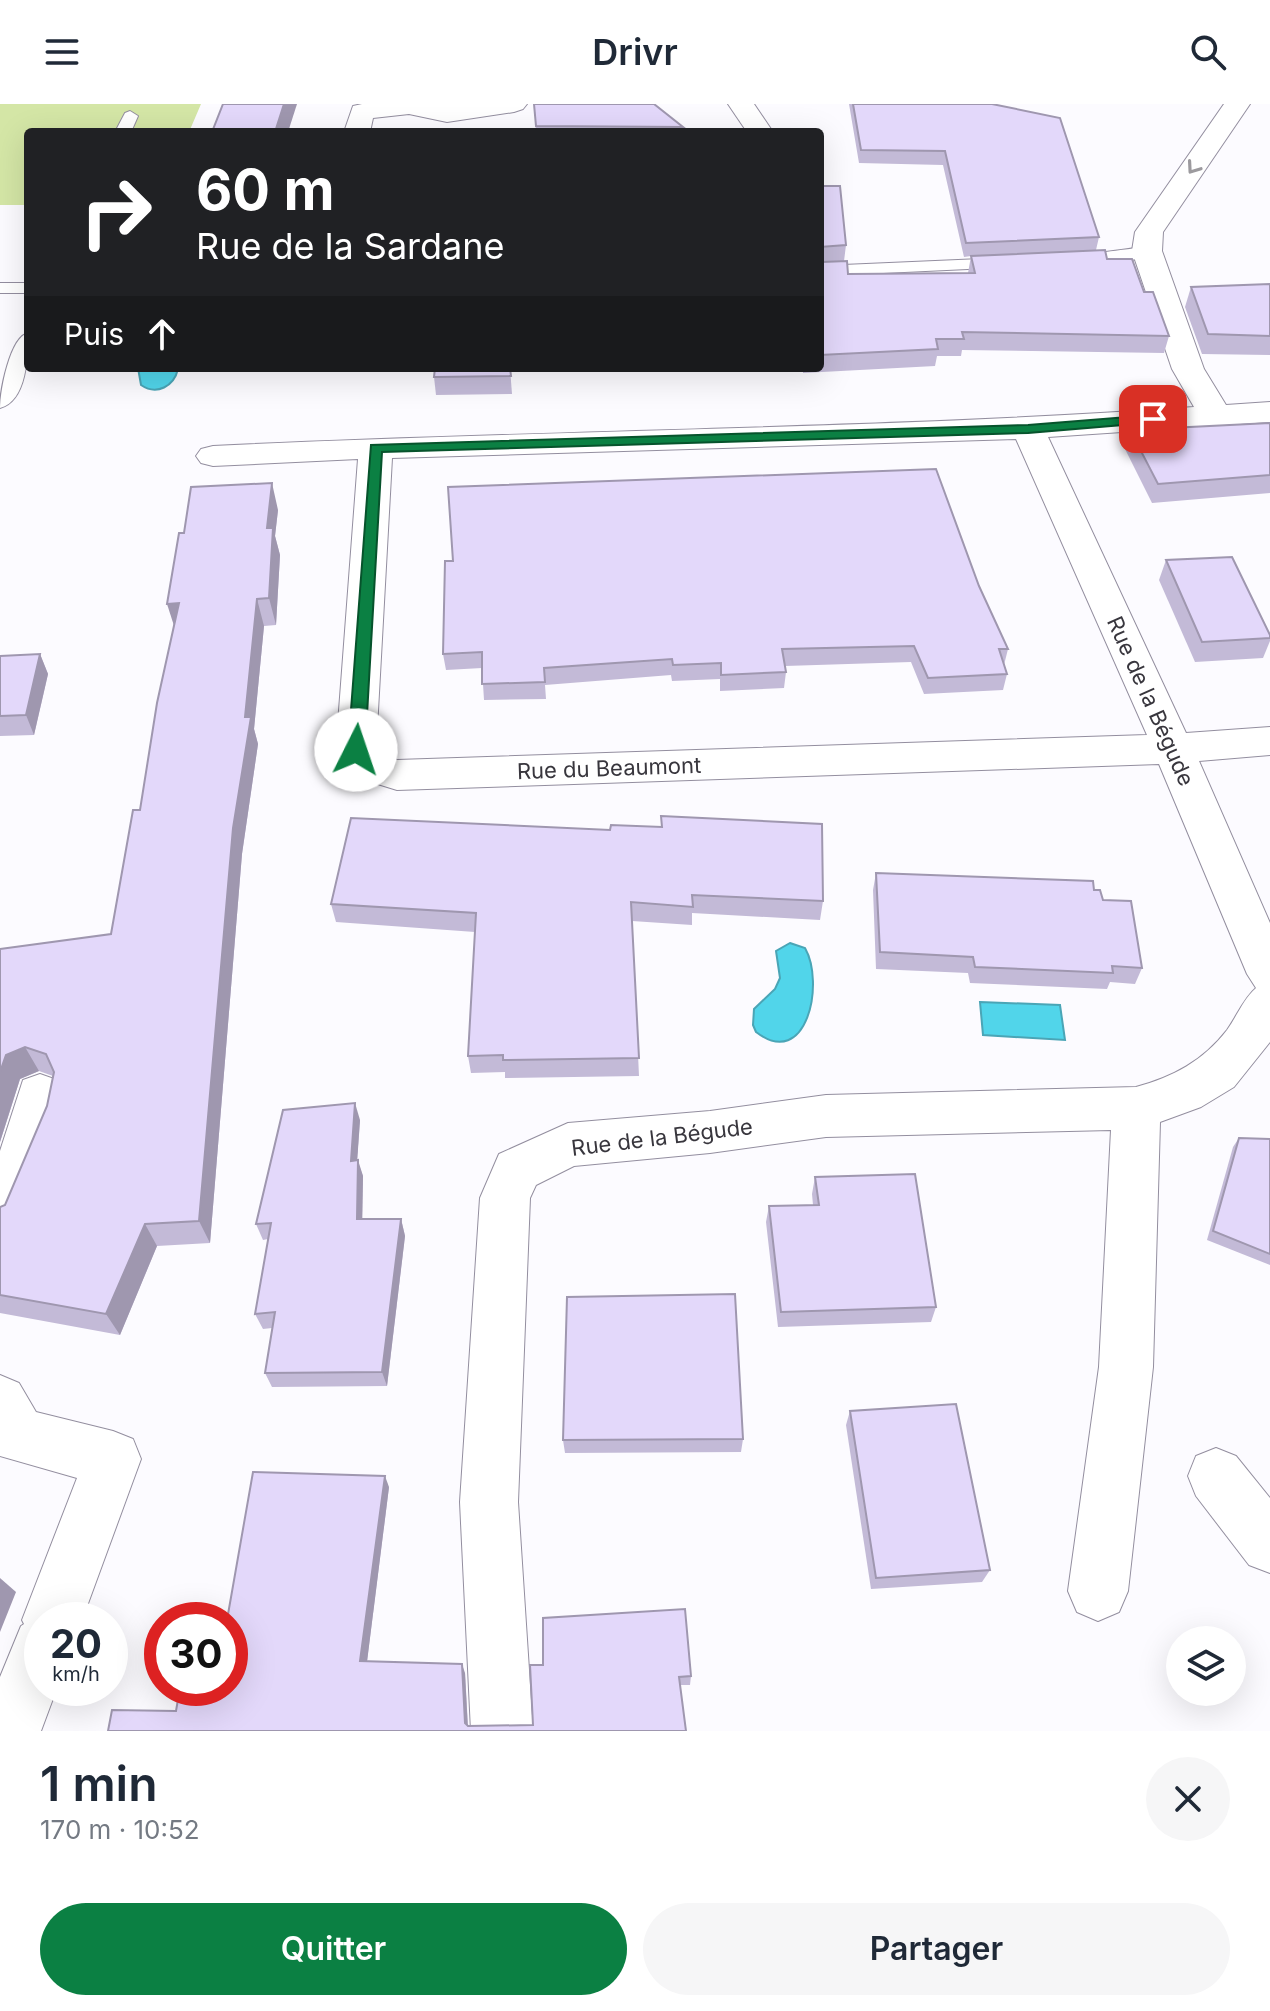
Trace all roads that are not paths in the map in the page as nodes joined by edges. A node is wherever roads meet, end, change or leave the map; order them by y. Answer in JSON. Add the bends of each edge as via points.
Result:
{"nodes":[{"id":1,"x":514,"y":104,"type":"edge"},
{"id":2,"x":741,"y":104,"type":"edge"},
{"id":3,"x":1237,"y":104,"type":"edge"},
{"id":4,"x":130,"y":116,"type":"dead end"},
{"id":5,"x":445,"y":123,"type":"edge"},
{"id":6,"x":125,"y":128,"type":"edge"},
{"id":7,"x":358,"y":128,"type":"edge"},
{"id":8,"x":757,"y":128,"type":"edge"},
{"id":9,"x":1147,"y":251,"type":"junction"},
{"id":10,"x":1055,"y":261,"type":"edge"},
{"id":11,"x":1024,"y":262,"type":"edge"},
{"id":12,"x":824,"y":271,"type":"edge"},
{"id":13,"x":0,"y":288,"type":"edge"},
{"id":14,"x":24,"y":288,"type":"edge"},
{"id":15,"x":24,"y":346,"type":"edge"},
{"id":16,"x":24,"y":349,"type":"edge"},
{"id":17,"x":0,"y":354,"type":"edge"},
{"id":18,"x":0,"y":402,"type":"edge"},
{"id":19,"x":1270,"y":412,"type":"edge"},
{"id":20,"x":1215,"y":415,"type":"junction"},
{"id":21,"x":1028,"y":429,"type":"junction"},
{"id":22,"x":376,"y":448,"type":"junction"},
{"id":23,"x":213,"y":456,"type":"dead end"},
{"id":24,"x":1270,"y":741,"type":"edge"},
{"id":25,"x":1173,"y":749,"type":"junction"},
{"id":26,"x":1270,"y":974,"type":"edge"},
{"id":27,"x":1270,"y":1002,"type":"edge"},
{"id":28,"x":40,"y":1095,"type":"edge"},
{"id":29,"x":1136,"y":1108,"type":"junction"},
{"id":30,"x":0,"y":1210,"type":"edge"},
{"id":31,"x":0,"y":1402,"type":"edge"},
{"id":32,"x":1216,"y":1476,"type":"dead end"},
{"id":33,"x":1270,"y":1544,"type":"edge"},
{"id":34,"x":1098,"y":1591,"type":"dead end"},
{"id":35,"x":59,"y":1602,"type":"edge"},
{"id":36,"x":24,"y":1694,"type":"edge"},
{"id":37,"x":10,"y":1731,"type":"edge"},
{"id":38,"x":502,"y":1731,"type":"edge"}],
"edges":[{"from":1,"to":5,"type":"street"},
{"from":2,"to":8,"type":"street"},
{"from":3,"to":9,"type":"street","one_way":true,"via":[[1149,232]]},
{"from":4,"to":6,"type":"lane"},
{"from":5,"to":7,"type":"street","via":[[409,106],[362,112]]},
{"from":9,"to":10,"type":"lane"},
{"from":9,"to":20,"type":"street","via":[[1188,369]]},
{"from":11,"to":12,"type":"lane"},
{"from":13,"to":14,"type":"lane"},
{"from":15,"to":17,"type":"lane"},
{"from":16,"to":18,"type":"lane"},
{"from":19,"to":20,"type":"street"},
{"from":20,"to":21,"type":"street"},
{"from":21,"to":22,"type":"street"},
{"from":21,"to":25,"type":"street","name":"Rue de la Bégude"},
{"from":22,"to":23,"type":"street"},
{"from":22,"to":25,"type":"street","name":"Rue du Beaumont","via":[[356,750],[369,767],[397,775]]},
{"from":24,"to":25,"type":"street","name":"Rue du Beaumont"},
{"from":25,"to":26,"type":"street","name":"Rue de la Bégude"},
{"from":27,"to":29,"type":"street","name":"Rue de la Bégude","via":[[1246,1043],[1216,1076],[1179,1097]]},
{"from":28,"to":30,"type":"street","via":[[34,1128]]},
{"from":29,"to":34,"type":"street","via":[[1126,1367]]},
{"from":29,"to":38,"type":"street","name":"Rue de la Bégude","via":[[826,1116],[568,1145],[517,1170],[505,1198],[490,1487]]},
{"from":31,"to":35,"type":"street","via":[[19,1436],[113,1459]]},
{"from":32,"to":33,"type":"street"},
{"from":36,"to":37,"type":"street"}]}
